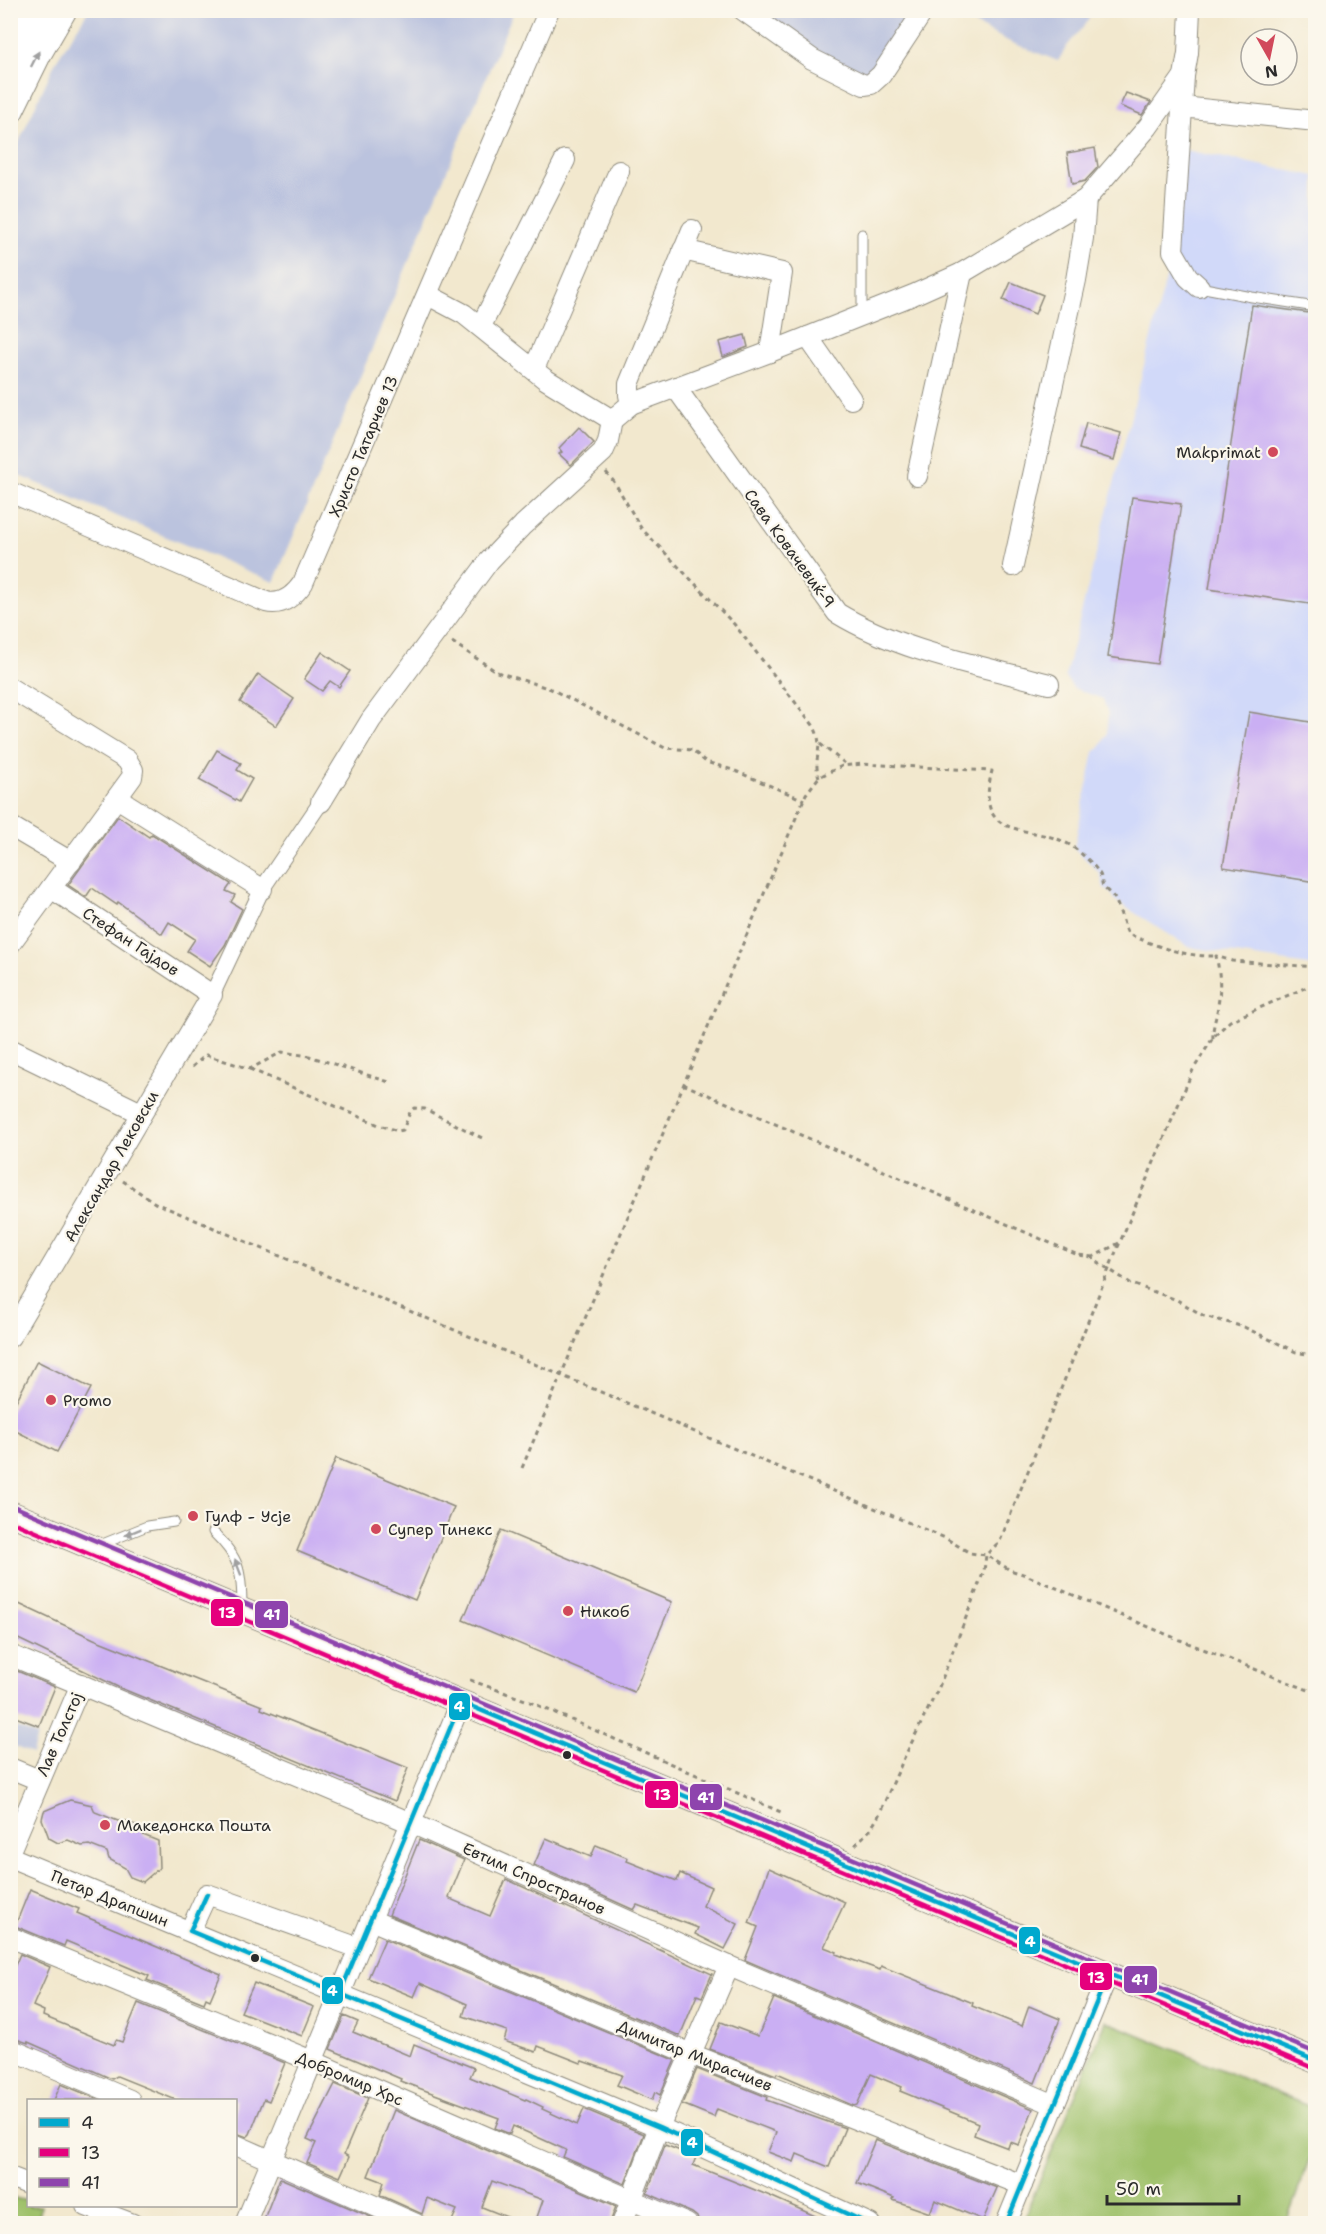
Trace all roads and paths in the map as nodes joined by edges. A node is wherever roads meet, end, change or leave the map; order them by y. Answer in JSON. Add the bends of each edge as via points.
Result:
{"nodes":[{"id":1,"x":35,"y":10,"type":"edge"},
{"id":2,"x":63,"y":10,"type":"edge"},
{"id":3,"x":549,"y":10,"type":"edge"},
{"id":4,"x":743,"y":10,"type":"edge"},
{"id":5,"x":924,"y":10,"type":"edge"},
{"id":6,"x":1190,"y":10,"type":"edge"},
{"id":7,"x":10,"y":56,"type":"edge"},
{"id":8,"x":1184,"y":76,"type":"junction"},
{"id":9,"x":1182,"y":107,"type":"junction"},
{"id":10,"x":10,"y":110,"type":"edge"},
{"id":11,"x":1316,"y":121,"type":"edge"},
{"id":12,"x":565,"y":160,"type":"dead end"},
{"id":13,"x":619,"y":171,"type":"dead end"},
{"id":14,"x":1086,"y":199,"type":"junction"},
{"id":15,"x":692,"y":230,"type":"dead end"},
{"id":16,"x":862,"y":234,"type":"dead end"},
{"id":17,"x":683,"y":250,"type":"junction"},
{"id":18,"x":962,"y":273,"type":"junction"},
{"id":19,"x":1199,"y":286,"type":"joint"},
{"id":20,"x":428,"y":295,"type":"junction"},
{"id":21,"x":1316,"y":307,"type":"edge"},
{"id":22,"x":862,"y":315,"type":"junction"},
{"id":23,"x":481,"y":326,"type":"junction"},
{"id":24,"x":808,"y":337,"type":"junction"},
{"id":25,"x":770,"y":352,"type":"junction"},
{"id":26,"x":534,"y":369,"type":"junction"},
{"id":27,"x":675,"y":388,"type":"junction"},
{"id":28,"x":851,"y":399,"type":"dead end"},
{"id":29,"x":631,"y":404,"type":"junction"},
{"id":30,"x":612,"y":420,"type":"junction"},
{"id":31,"x":596,"y":460,"type":"junction"},
{"id":32,"x":917,"y":476,"type":"dead end"},
{"id":33,"x":10,"y":492,"type":"edge"},
{"id":34,"x":1013,"y":566,"type":"dead end"},
{"id":35,"x":435,"y":632,"type":"junction"},
{"id":36,"x":1048,"y":684,"type":"dead end"},
{"id":37,"x":10,"y":688,"type":"edge"},
{"id":38,"x":820,"y":744,"type":"junction"},
{"id":39,"x":848,"y":766,"type":"junction"},
{"id":40,"x":819,"y":777,"type":"junction"},
{"id":41,"x":117,"y":798,"type":"junction"},
{"id":42,"x":804,"y":800,"type":"junction"},
{"id":43,"x":321,"y":802,"type":"joint"},
{"id":44,"x":10,"y":826,"type":"edge"},
{"id":45,"x":71,"y":862,"type":"junction"},
{"id":46,"x":51,"y":888,"type":"junction"},
{"id":47,"x":262,"y":889,"type":"junction"},
{"id":48,"x":10,"y":944,"type":"edge"},
{"id":49,"x":1216,"y":956,"type":"junction"},
{"id":50,"x":1316,"y":967,"type":"edge"},
{"id":51,"x":1316,"y":982,"type":"edge"},
{"id":52,"x":212,"y":995,"type":"junction"},
{"id":53,"x":1213,"y":1039,"type":"junction"},
{"id":54,"x":10,"y":1049,"type":"edge"},
{"id":55,"x":191,"y":1068,"type":"dead end"},
{"id":56,"x":250,"y":1070,"type":"junction"},
{"id":57,"x":392,"y":1083,"type":"dead end"},
{"id":58,"x":683,"y":1084,"type":"junction"},
{"id":59,"x":141,"y":1113,"type":"junction"},
{"id":60,"x":484,"y":1139,"type":"dead end"},
{"id":61,"x":110,"y":1167,"type":"junction"},
{"id":62,"x":1120,"y":1242,"type":"junction"},
{"id":63,"x":1093,"y":1257,"type":"junction"},
{"id":64,"x":1109,"y":1268,"type":"junction"},
{"id":65,"x":18,"y":1307,"type":"edge"},
{"id":66,"x":10,"y":1337,"type":"edge"},
{"id":67,"x":1316,"y":1356,"type":"edge"},
{"id":68,"x":561,"y":1375,"type":"junction"},
{"id":69,"x":522,"y":1468,"type":"dead end"},
{"id":70,"x":10,"y":1514,"type":"edge"},
{"id":71,"x":174,"y":1522,"type":"dead end"},
{"id":72,"x":213,"y":1532,"type":"dead end"},
{"id":73,"x":93,"y":1548,"type":"junction"},
{"id":74,"x":986,"y":1555,"type":"junction"},
{"id":75,"x":242,"y":1610,"type":"junction"},
{"id":76,"x":10,"y":1655,"type":"edge"},
{"id":77,"x":81,"y":1684,"type":"junction"},
{"id":78,"x":466,"y":1691,"type":"junction"},
{"id":79,"x":1316,"y":1693,"type":"edge"},
{"id":80,"x":10,"y":1767,"type":"edge"},
{"id":81,"x":39,"y":1780,"type":"junction"},
{"id":82,"x":789,"y":1815,"type":"dead end"},
{"id":83,"x":411,"y":1823,"type":"junction"},
{"id":84,"x":848,"y":1841,"type":"dead end"},
{"id":85,"x":10,"y":1851,"type":"edge"},
{"id":86,"x":10,"y":1857,"type":"edge"},
{"id":87,"x":371,"y":1920,"type":"junction"},
{"id":88,"x":190,"y":1931,"type":"junction"},
{"id":89,"x":10,"y":1937,"type":"edge"},
{"id":90,"x":359,"y":1948,"type":"junction"},
{"id":91,"x":729,"y":1966,"type":"junction"},
{"id":92,"x":1108,"y":1974,"type":"junction"},
{"id":93,"x":340,"y":1993,"type":"junction"},
{"id":94,"x":10,"y":2049,"type":"edge"},
{"id":95,"x":691,"y":2054,"type":"junction"},
{"id":96,"x":312,"y":2061,"type":"junction"},
{"id":97,"x":1316,"y":2061,"type":"edge"},
{"id":98,"x":128,"y":2099,"type":"edge"},
{"id":99,"x":1054,"y":2105,"type":"junction"},
{"id":100,"x":659,"y":2127,"type":"junction"},
{"id":101,"x":237,"y":2145,"type":"edge"},
{"id":102,"x":271,"y":2161,"type":"junction"},
{"id":103,"x":10,"y":2177,"type":"edge"},
{"id":104,"x":27,"y":2184,"type":"edge"},
{"id":105,"x":1022,"y":2185,"type":"junction"},
{"id":106,"x":631,"y":2199,"type":"junction"},
{"id":107,"x":91,"y":2207,"type":"edge"},
{"id":108,"x":133,"y":2223,"type":"edge"},
{"id":109,"x":245,"y":2223,"type":"edge"},
{"id":110,"x":416,"y":2223,"type":"edge"},
{"id":111,"x":622,"y":2223,"type":"edge"},
{"id":112,"x":687,"y":2223,"type":"edge"},
{"id":113,"x":870,"y":2223,"type":"edge"},
{"id":114,"x":1006,"y":2223,"type":"edge"}],
"edges":[{"from":1,"to":7,"type":"main road"},
{"from":10,"to":2,"type":"main road","one_way":true},
{"from":3,"to":20,"type":"street","name":"Христо Татарчев 13"},
{"from":4,"to":5,"type":"street","via":[[812,59],[866,85],[881,75]]},
{"from":6,"to":8,"type":"street"},
{"from":8,"to":9,"type":"street"},
{"from":8,"to":14,"type":"street","via":[[1148,127]]},
{"from":9,"to":11,"type":"street"},
{"from":9,"to":19,"type":"street","via":[[1173,251],[1188,277]]},
{"from":12,"to":23,"type":"street"},
{"from":13,"to":26,"type":"street"},
{"from":14,"to":18,"type":"street"},
{"from":14,"to":34,"type":"street","via":[[1076,280]]},
{"from":15,"to":17,"type":"street"},
{"from":16,"to":22,"type":"lane"},
{"from":17,"to":25,"type":"street","via":[[782,273]]},
{"from":17,"to":29,"type":"street","via":[[629,384]]},
{"from":18,"to":22,"type":"street"},
{"from":18,"to":32,"type":"street"},
{"from":19,"to":21,"type":"lane"},
{"from":20,"to":23,"type":"street"},
{"from":20,"to":33,"type":"street","name":"Христо Татарчев 13","via":[[303,584],[288,599],[266,602]]},
{"from":22,"to":24,"type":"street"},
{"from":23,"to":26,"type":"street"},
{"from":24,"to":25,"type":"street"},
{"from":24,"to":28,"type":"street"},
{"from":25,"to":27,"type":"street"},
{"from":26,"to":30,"type":"street","via":[[556,387]]},
{"from":27,"to":29,"type":"street"},
{"from":27,"to":36,"type":"street","name":"Сава Ковачевиќ-9","via":[[837,613],[898,643]]},
{"from":29,"to":30,"type":"street"},
{"from":30,"to":31,"type":"street","via":[[608,441]]},
{"from":31,"to":35,"type":"street","via":[[489,561]]},
{"from":31,"to":38,"type":"path","via":[[615,483],[641,528],[734,624],[813,726]]},
{"from":35,"to":42,"type":"path","via":[[497,672],[550,689],[665,748],[692,750],[706,762]]},
{"from":35,"to":43,"type":"street","via":[[371,720]]},
{"from":37,"to":41,"type":"street","via":[[127,760],[132,777]]},
{"from":38,"to":39,"type":"path"},
{"from":38,"to":40,"type":"path","via":[[816,771]]},
{"from":39,"to":40,"type":"path"},
{"from":39,"to":49,"type":"path","via":[[992,771],[988,785],[990,810],[1002,825],[1057,838],[1074,848],[1100,873],[1128,934],[1197,957]]},
{"from":40,"to":42,"type":"path"},
{"from":41,"to":45,"type":"street"},
{"from":41,"to":47,"type":"street"},
{"from":42,"to":58,"type":"path"},
{"from":43,"to":47,"type":"street"},
{"from":44,"to":45,"type":"street"},
{"from":45,"to":46,"type":"street"},
{"from":46,"to":48,"type":"street"},
{"from":46,"to":52,"type":"street","name":"Стефан Гајдов"},
{"from":47,"to":52,"type":"street"},
{"from":49,"to":50,"type":"path","via":[[1232,961]]},
{"from":49,"to":53,"type":"path","via":[[1220,970]]},
{"from":51,"to":53,"type":"path","via":[[1230,1021]]},
{"from":52,"to":59,"type":"street","name":"Александар Лековски"},
{"from":53,"to":62,"type":"path","via":[[1193,1070]]},
{"from":54,"to":59,"type":"street"},
{"from":55,"to":56,"type":"path","via":[[206,1055]]},
{"from":56,"to":57,"type":"path","via":[[282,1052],[309,1056]]},
{"from":56,"to":60,"type":"path","via":[[398,1131],[403,1130],[414,1108]]},
{"from":58,"to":63,"type":"path","via":[[1069,1251]]},
{"from":58,"to":68,"type":"path"},
{"from":59,"to":61,"type":"street","name":"Александар Лековски"},
{"from":61,"to":65,"type":"street","name":"Александар Лековски"},
{"from":61,"to":68,"type":"path","via":[[131,1188],[155,1203]]},
{"from":62,"to":63,"type":"path"},
{"from":62,"to":64,"type":"path"},
{"from":63,"to":64,"type":"path"},
{"from":64,"to":67,"type":"path","via":[[1132,1284],[1177,1300],[1204,1316],[1244,1327],[1296,1352]]},
{"from":64,"to":74,"type":"path","via":[[1000,1541]]},
{"from":65,"to":66,"type":"street","name":"Александар Лековски"},
{"from":68,"to":69,"type":"path"},
{"from":68,"to":74,"type":"path","via":[[945,1538],[970,1553]]},
{"from":70,"to":73,"type":"street"},
{"from":71,"to":73,"type":"lane","one_way":true,"via":[[147,1526]]},
{"from":75,"to":72,"type":"lane","one_way":true,"via":[[242,1577],[236,1559]]},
{"from":73,"to":75,"type":"street"},
{"from":74,"to":79,"type":"path","via":[[1011,1570]]},
{"from":74,"to":84,"type":"path","via":[[984,1571],[939,1687],[878,1817],[855,1845]]},
{"from":75,"to":78,"type":"street"},
{"from":76,"to":77,"type":"street","name":"Евтим Спространов"},
{"from":77,"to":81,"type":"street","name":"Лав Толстој"},
{"from":77,"to":83,"type":"street","name":"Евтим Спространов"},
{"from":78,"to":82,"type":"path","via":[[528,1701]]},
{"from":78,"to":83,"type":"street"},
{"from":78,"to":92,"type":"street"},
{"from":80,"to":81,"type":"street"},
{"from":81,"to":85,"type":"street","name":"Лав Толстој"},
{"from":83,"to":87,"type":"street"},
{"from":83,"to":91,"type":"street","name":"Евтим Спространов"},
{"from":86,"to":88,"type":"street","name":"Петар Драпшин"},
{"from":87,"to":90,"type":"street"},
{"from":87,"to":95,"type":"street","name":"Димитар Мирасчиев"},
{"from":88,"to":90,"type":"street","via":[[207,1894]]},
{"from":88,"to":93,"type":"street","name":"Петар Драпшин"},
{"from":89,"to":96,"type":"street","name":"Добромир Хрс"},
{"from":90,"to":93,"type":"street"},
{"from":91,"to":95,"type":"street"},
{"from":91,"to":99,"type":"street","name":"Евтим Спространов"},
{"from":92,"to":97,"type":"street"},
{"from":92,"to":99,"type":"street"},
{"from":93,"to":96,"type":"street"},
{"from":93,"to":100,"type":"street","name":"Петар Драпшин"},
{"from":94,"to":98,"type":"street"},
{"from":95,"to":100,"type":"street"},
{"from":95,"to":105,"type":"street","name":"Димитар Мирасчиев"},
{"from":96,"to":102,"type":"street"},
{"from":96,"to":106,"type":"street","name":"Добромир Хрс"},
{"from":99,"to":105,"type":"street"},
{"from":100,"to":106,"type":"street"},
{"from":100,"to":113,"type":"street","name":"Петар Драпшин"},
{"from":101,"to":102,"type":"street"},
{"from":102,"to":109,"type":"street"},
{"from":102,"to":110,"type":"street"},
{"from":103,"to":104,"type":"street"},
{"from":105,"to":114,"type":"street"},
{"from":106,"to":111,"type":"street"},
{"from":106,"to":112,"type":"street","name":"Добромир Хрс"},
{"from":107,"to":108,"type":"street"}]}
